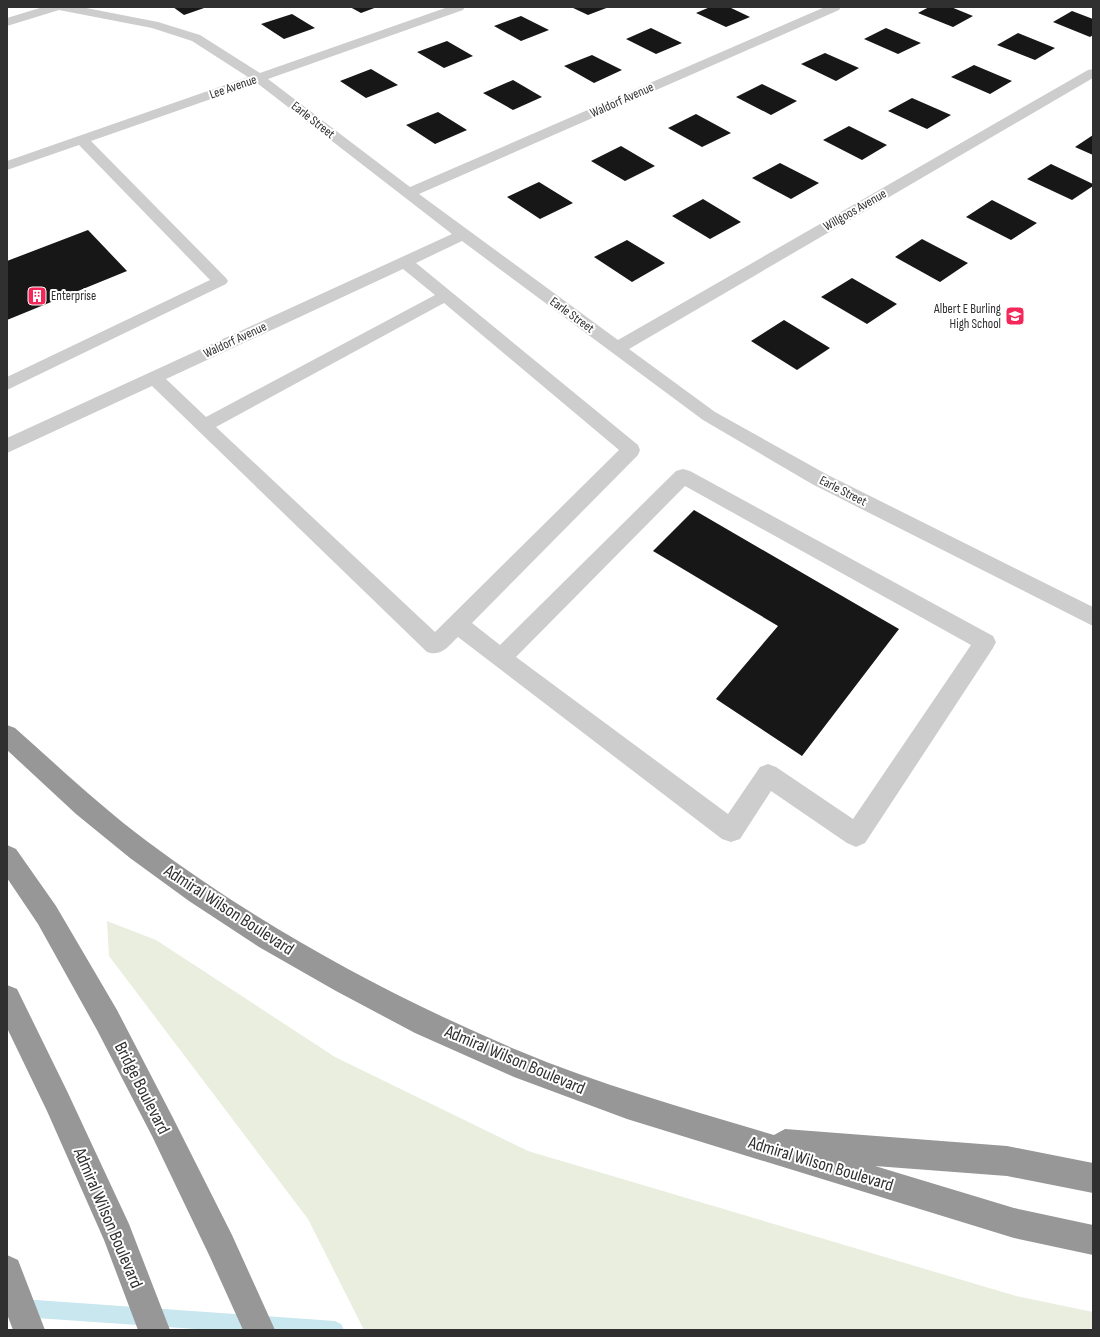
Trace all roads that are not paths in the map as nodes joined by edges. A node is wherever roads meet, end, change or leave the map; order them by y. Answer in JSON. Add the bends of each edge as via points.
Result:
{"nodes":[{"id":1,"x":55,"y":7,"type":"edge"},
{"id":2,"x":63,"y":7,"type":"edge"},
{"id":3,"x":459,"y":7,"type":"edge"},
{"id":4,"x":835,"y":7,"type":"edge"},
{"id":5,"x":7,"y":22,"type":"edge"},
{"id":6,"x":1093,"y":73,"type":"edge"},
{"id":7,"x":259,"y":78,"type":"junction"},
{"id":8,"x":82,"y":140,"type":"junction"},
{"id":9,"x":7,"y":166,"type":"edge"},
{"id":10,"x":409,"y":193,"type":"junction"},
{"id":11,"x":463,"y":235,"type":"junction"},
{"id":12,"x":405,"y":262,"type":"junction"},
{"id":13,"x":445,"y":296,"type":"junction"},
{"id":14,"x":617,"y":348,"type":"junction"},
{"id":15,"x":154,"y":378,"type":"junction"},
{"id":16,"x":7,"y":384,"type":"edge"},
{"id":17,"x":203,"y":426,"type":"junction"},
{"id":18,"x":7,"y":446,"type":"edge"},
{"id":19,"x":1093,"y":617,"type":"edge"},
{"id":20,"x":456,"y":624,"type":"junction"},
{"id":21,"x":501,"y":658,"type":"junction"},
{"id":22,"x":7,"y":735,"type":"edge"},
{"id":23,"x":7,"y":857,"type":"edge"},
{"id":24,"x":7,"y":999,"type":"edge"},
{"id":25,"x":745,"y":1141,"type":"junction"},
{"id":26,"x":1093,"y":1178,"type":"edge"},
{"id":27,"x":1093,"y":1240,"type":"edge"},
{"id":28,"x":7,"y":1271,"type":"edge"},
{"id":29,"x":28,"y":1330,"type":"edge"},
{"id":30,"x":154,"y":1330,"type":"edge"},
{"id":31,"x":259,"y":1330,"type":"edge"}],
"edges":[{"from":1,"to":5,"type":"street"},
{"from":2,"to":7,"type":"street","name":"Earle Street","via":[[154,26],[196,38]]},
{"from":3,"to":7,"type":"street","name":"Lee Avenue"},
{"from":4,"to":10,"type":"street","name":"Waldorf Avenue"},
{"from":6,"to":14,"type":"street","name":"Willgoos Avenue"},
{"from":7,"to":8,"type":"street","name":"Lee Avenue"},
{"from":7,"to":10,"type":"street","name":"Earle Street"},
{"from":8,"to":9,"type":"street","name":"Lee Avenue"},
{"from":8,"to":16,"type":"street","via":[[220,281]]},
{"from":10,"to":11,"type":"street","name":"Earle Street"},
{"from":11,"to":12,"type":"street","name":"Waldorf Avenue"},
{"from":11,"to":14,"type":"street","name":"Earle Street"},
{"from":12,"to":13,"type":"street"},
{"from":12,"to":15,"type":"street","name":"Waldorf Avenue"},
{"from":13,"to":17,"type":"street"},
{"from":13,"to":20,"type":"street","via":[[631,450]]},
{"from":14,"to":19,"type":"street","name":"Earle Street","via":[[709,416],[819,479]]},
{"from":15,"to":17,"type":"street"},
{"from":15,"to":18,"type":"street","name":"Waldorf Avenue"},
{"from":17,"to":20,"type":"street","via":[[435,646]]},
{"from":20,"to":21,"type":"street"},
{"from":21,"to":21,"type":"street","via":[[731,831],[768,775],[856,836],[985,642],[683,476]]},
{"from":22,"to":25,"type":"highway","name":"Admiral Wilson Boulevard","via":[[139,850],[268,938],[345,982],[514,1063],[627,1105]]},
{"from":23,"to":31,"type":"highway","name":"Bridge Boulevard","via":[[46,915],[107,1020],[221,1246]]},
{"from":24,"to":30,"type":"highway","name":"Admiral Wilson Boulevard","via":[[118,1235]]},
{"from":25,"to":26,"type":"highway","via":[[1007,1160]]},
{"from":25,"to":27,"type":"highway","name":"Admiral Wilson Boulevard","via":[[1014,1223]]},
{"from":28,"to":29,"type":"highway"}]}
